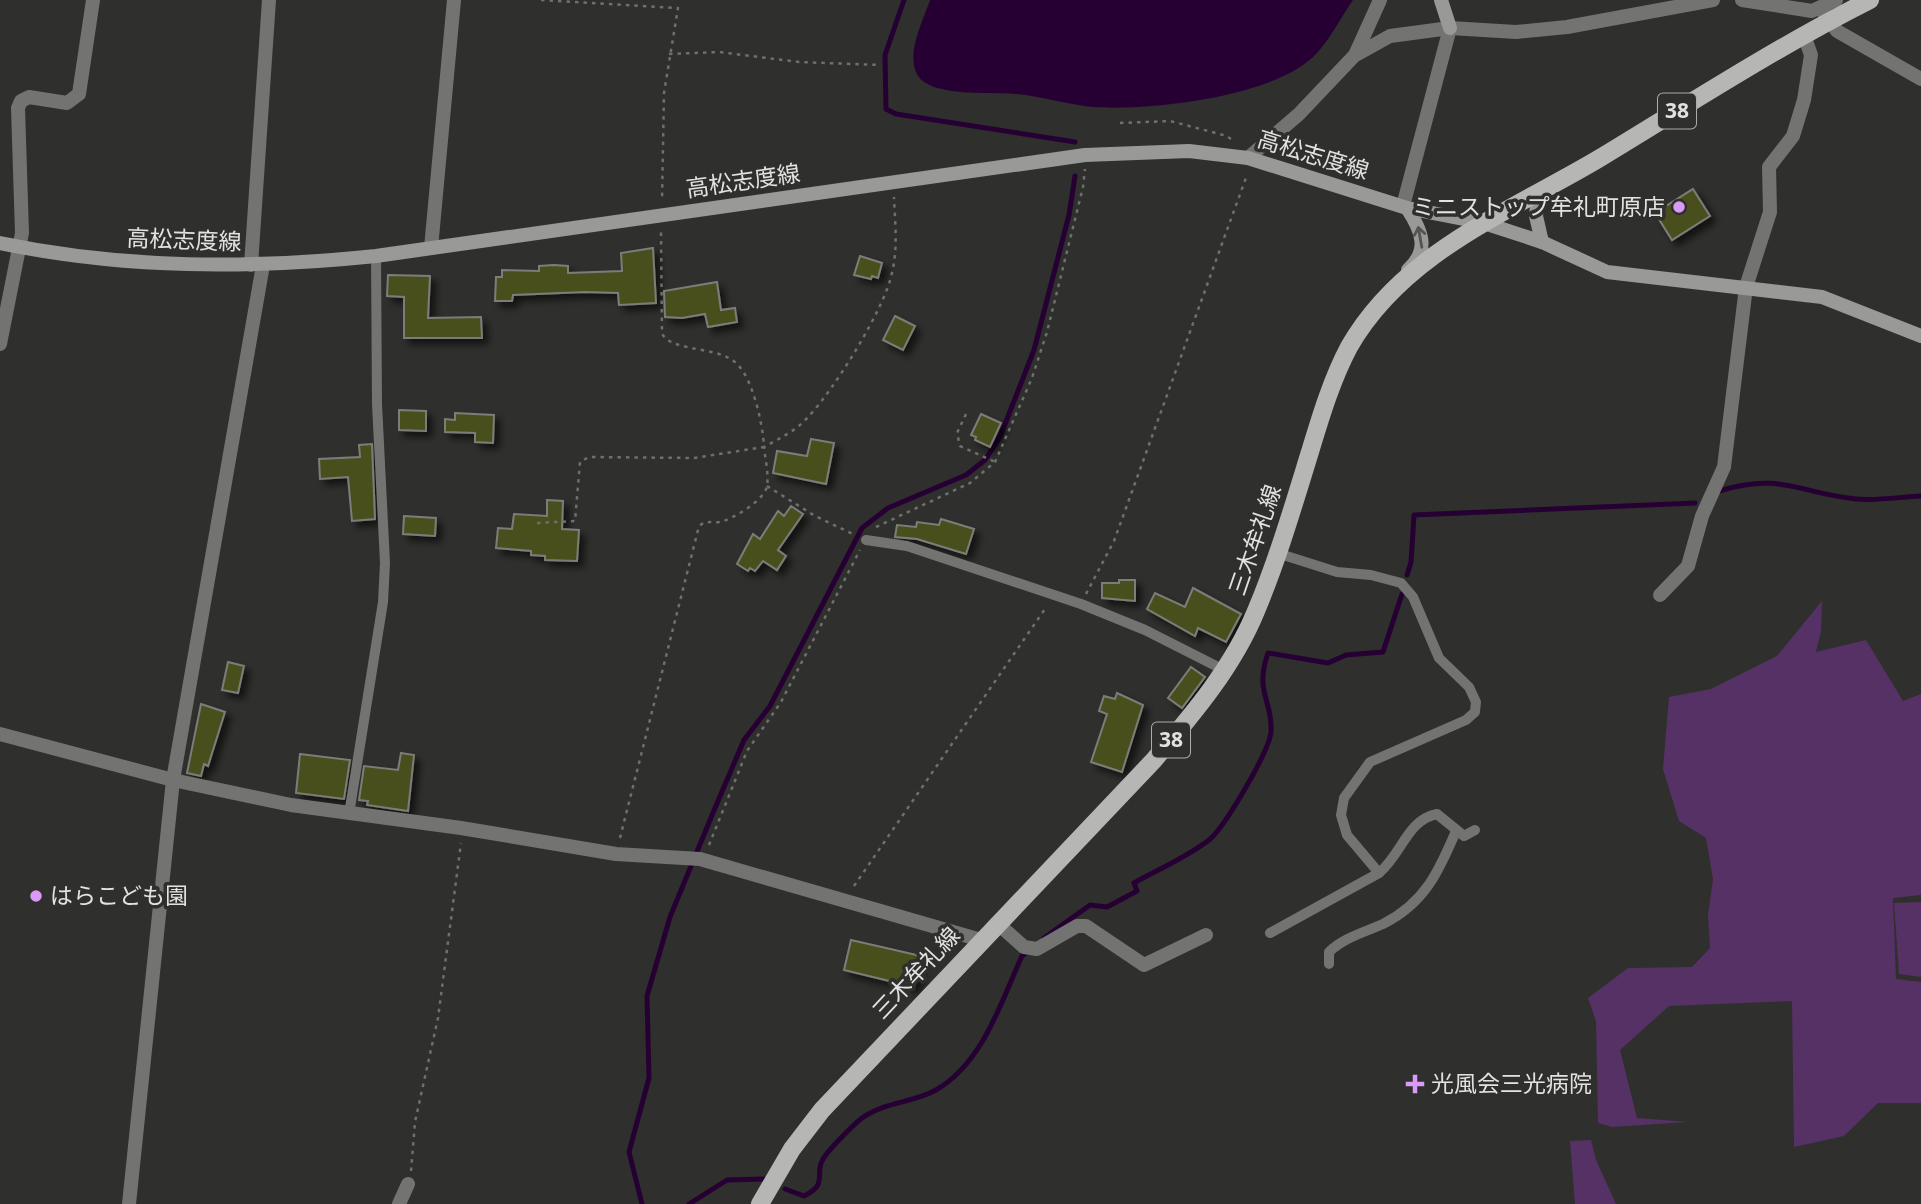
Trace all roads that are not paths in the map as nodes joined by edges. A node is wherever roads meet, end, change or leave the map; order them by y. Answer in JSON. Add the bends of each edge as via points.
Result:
{"nodes":[{"id":1,"x":93,"y":0,"type":"edge"},
{"id":2,"x":269,"y":0,"type":"edge"},
{"id":3,"x":454,"y":0,"type":"edge"},
{"id":4,"x":1380,"y":0,"type":"edge"},
{"id":5,"x":1441,"y":0,"type":"edge"},
{"id":6,"x":1713,"y":0,"type":"edge"},
{"id":7,"x":1742,"y":0,"type":"edge"},
{"id":8,"x":1836,"y":0,"type":"edge"},
{"id":9,"x":1870,"y":0,"type":"edge"},
{"id":10,"x":1824,"y":15,"type":"junction"},
{"id":11,"x":1450,"y":28,"type":"junction"},
{"id":12,"x":1804,"y":35,"type":"junction"},
{"id":13,"x":1354,"y":56,"type":"junction"},
{"id":14,"x":1921,"y":79,"type":"edge"},
{"id":15,"x":1248,"y":158,"type":"junction"},
{"id":16,"x":1538,"y":195,"type":"junction"},
{"id":17,"x":1405,"y":207,"type":"junction"},
{"id":18,"x":1484,"y":223,"type":"junction"},
{"id":19,"x":1542,"y":242,"type":"junction"},
{"id":20,"x":0,"y":243,"type":"edge"},
{"id":21,"x":21,"y":248,"type":"junction"},
{"id":22,"x":431,"y":248,"type":"junction"},
{"id":23,"x":376,"y":256,"type":"junction"},
{"id":24,"x":257,"y":265,"type":"junction"},
{"id":25,"x":1746,"y":287,"type":"junction"},
{"id":26,"x":1382,"y":303,"type":"junction"},
{"id":27,"x":1921,"y":336,"type":"edge"},
{"id":28,"x":0,"y":344,"type":"edge"},
{"id":29,"x":866,"y":540,"type":"road end"},
{"id":30,"x":1277,"y":553,"type":"junction"},
{"id":31,"x":1661,"y":595,"type":"dead end"},
{"id":32,"x":1224,"y":670,"type":"junction"},
{"id":33,"x":0,"y":734,"type":"edge"},
{"id":34,"x":173,"y":780,"type":"junction"},
{"id":35,"x":349,"y":814,"type":"junction"},
{"id":36,"x":1475,"y":830,"type":"dead end"},
{"id":37,"x":1456,"y":831,"type":"junction"},
{"id":38,"x":1379,"y":873,"type":"junction"},
{"id":39,"x":997,"y":923,"type":"junction"},
{"id":40,"x":1270,"y":933,"type":"dead end"},
{"id":41,"x":1206,"y":935,"type":"dead end"},
{"id":42,"x":981,"y":940,"type":"junction"},
{"id":43,"x":1329,"y":964,"type":"dead end"},
{"id":44,"x":408,"y":1184,"type":"road end"},
{"id":45,"x":129,"y":1204,"type":"edge"},
{"id":46,"x":399,"y":1204,"type":"edge"},
{"id":47,"x":760,"y":1204,"type":"edge"}],
"edges":[{"from":1,"to":21,"type":"street","via":[[79,94],[66,103],[29,97],[18,108]]},
{"from":2,"to":24,"type":"street"},
{"from":3,"to":22,"type":"street"},
{"from":4,"to":13,"type":"street"},
{"from":5,"to":11,"type":"main road"},
{"from":6,"to":11,"type":"street","via":[[1567,27],[1516,32]]},
{"from":7,"to":10,"type":"street"},
{"from":8,"to":10,"type":"street"},
{"from":9,"to":10,"type":"main road","name":"三木牟礼線","number":"38"},
{"from":10,"to":12,"type":"main road","name":"三木牟礼線","number":"38"},
{"from":10,"to":14,"type":"street","via":[[1837,31]]},
{"from":11,"to":13,"type":"street","via":[[1390,36]]},
{"from":11,"to":17,"type":"street"},
{"from":12,"to":16,"type":"main road","name":"三木牟礼線","number":"38"},
{"from":12,"to":25,"type":"street","via":[[1811,55],[1804,100],[1793,136],[1769,167],[1770,212]]},
{"from":13,"to":15,"type":"street","via":[[1299,114]]},
{"from":15,"to":17,"type":"main road","name":"高松志度線"},
{"from":15,"to":22,"type":"main road","name":"高松志度線","via":[[1189,151],[1085,155]]},
{"from":16,"to":18,"type":"main road","name":"三木牟礼線","number":"38"},
{"from":16,"to":19,"type":"main road","via":[[1536,216]]},
{"from":17,"to":18,"type":"main road","name":"高松志度線"},
{"from":26,"to":17,"type":"main road","one_way":true,"via":[[1390,286],[1418,261],[1423,247],[1418,224]]},
{"from":18,"to":19,"type":"main road","name":"高松志度線"},
{"from":18,"to":26,"type":"main road","name":"三木牟礼線","number":"38","via":[[1421,266]]},
{"from":19,"to":25,"type":"main road","name":"高松志度線","via":[[1608,272]]},
{"from":20,"to":21,"type":"main road","name":"高松志度線"},
{"from":21,"to":24,"type":"main road","name":"高松志度線","via":[[127,262]]},
{"from":21,"to":28,"type":"street"},
{"from":22,"to":23,"type":"main road","name":"高松志度線"},
{"from":23,"to":24,"type":"main road","name":"高松志度線"},
{"from":23,"to":35,"type":"lane","via":[[384,589]]},
{"from":24,"to":34,"type":"street"},
{"from":25,"to":27,"type":"main road","name":"高松志度線","via":[[1822,297]]},
{"from":25,"to":31,"type":"street","via":[[1724,467],[1702,516],[1688,566]]},
{"from":26,"to":30,"type":"main road","name":"三木牟礼線","number":"38","via":[[1349,347],[1337,373]]},
{"from":29,"to":32,"type":"lane","via":[[907,547],[1055,594],[1145,630]]},
{"from":30,"to":32,"type":"main road","name":"三木牟礼線","number":"38","via":[[1256,612]]},
{"from":30,"to":38,"type":"lane","via":[[1337,572],[1401,583],[1413,597],[1439,658],[1469,687],[1476,702],[1475,712],[1466,720],[1370,762],[1344,798],[1341,815],[1348,835]]},
{"from":32,"to":39,"type":"main road","name":"三木牟礼線","number":"38","via":[[1154,760]]},
{"from":33,"to":34,"type":"street"},
{"from":34,"to":35,"type":"street"},
{"from":34,"to":45,"type":"street"},
{"from":35,"to":42,"type":"street","via":[[616,854],[697,859]]},
{"from":36,"to":37,"type":"lane","via":[[1464,836]]},
{"from":37,"to":38,"type":"lane","via":[[1437,814],[1423,817]]},
{"from":37,"to":43,"type":"lane","via":[[1437,877],[1424,893],[1387,921],[1337,945],[1329,952]]},
{"from":38,"to":40,"type":"lane"},
{"from":39,"to":41,"type":"street","via":[[1024,947],[1037,949],[1077,926],[1086,926],[1144,965]]},
{"from":39,"to":42,"type":"main road","name":"三木牟礼線","number":"38"},
{"from":42,"to":47,"type":"main road","name":"三木牟礼線","number":"38","via":[[822,1110],[792,1149]]},
{"from":44,"to":46,"type":"street"}]}
